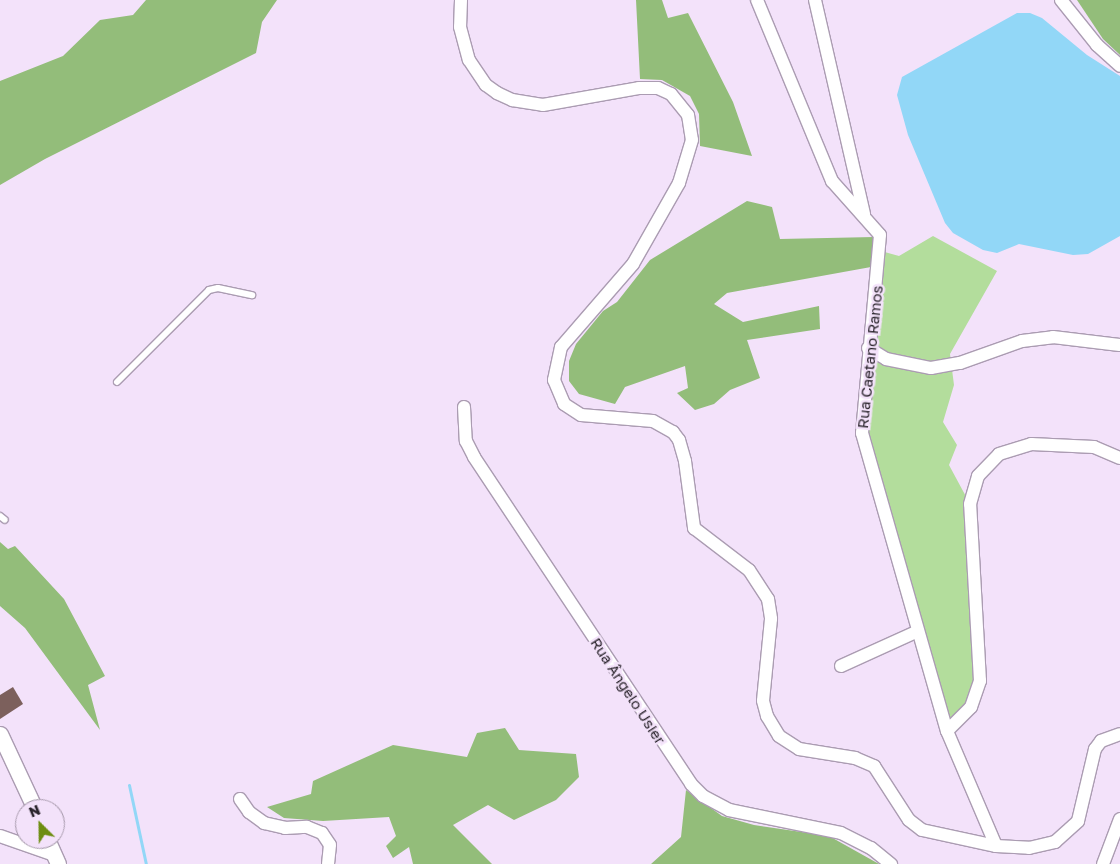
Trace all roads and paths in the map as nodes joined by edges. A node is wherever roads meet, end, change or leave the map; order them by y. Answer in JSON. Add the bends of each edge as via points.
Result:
{"nodes":[{"id":1,"x":461,"y":0,"type":"edge"},
{"id":2,"x":757,"y":0,"type":"edge"},
{"id":3,"x":815,"y":0,"type":"edge"},
{"id":4,"x":1061,"y":0,"type":"edge"},
{"id":5,"x":1120,"y":66,"type":"edge"},
{"id":6,"x":864,"y":214,"type":"junction"},
{"id":7,"x":252,"y":295,"type":"dead end"},
{"id":8,"x":1120,"y":345,"type":"edge"},
{"id":9,"x":868,"y":348,"type":"junction"},
{"id":10,"x":117,"y":382,"type":"dead end"},
{"id":11,"x":464,"y":407,"type":"dead end"},
{"id":12,"x":1120,"y":458,"type":"edge"},
{"id":13,"x":916,"y":632,"type":"junction"},
{"id":14,"x":841,"y":666,"type":"dead end"},
{"id":15,"x":946,"y":732,"type":"junction"},
{"id":16,"x":0,"y":734,"type":"edge"},
{"id":17,"x":1120,"y":734,"type":"edge"},
{"id":18,"x":30,"y":799,"type":"edge"},
{"id":19,"x":240,"y":799,"type":"dead end"},
{"id":20,"x":1120,"y":819,"type":"edge"},
{"id":21,"x":0,"y":836,"type":"edge"},
{"id":22,"x":996,"y":846,"type":"junction"},
{"id":23,"x":56,"y":859,"type":"edge"},
{"id":24,"x":328,"y":864,"type":"edge"},
{"id":25,"x":891,"y":864,"type":"edge"},
{"id":26,"x":1103,"y":864,"type":"edge"}],
"edges":[{"from":1,"to":22,"type":"street","via":[[460,27],[469,60],[486,85],[512,100],[543,105],[639,88],[658,88],[683,105],[692,128],[692,140],[679,183],[633,264],[561,347],[554,380],[558,393],[564,404],[581,415],[653,421],[668,428],[679,440],[686,461],[694,528],[749,570],[768,599],[771,619],[763,702],[779,736],[799,749],[855,758],[874,766],[914,826]]},
{"from":2,"to":6,"type":"street","name":"Rua Caetano Ramos","via":[[832,181]]},
{"from":3,"to":6,"type":"street"},
{"from":4,"to":5,"type":"street"},
{"from":6,"to":9,"type":"street","name":"Rua Caetano Ramos","via":[[876,227],[882,242]]},
{"from":7,"to":10,"type":"lane","via":[[218,288],[209,290]]},
{"from":8,"to":9,"type":"street","via":[[1053,337],[1022,341],[960,363],[931,368],[886,358]]},
{"from":9,"to":13,"type":"street","name":"Rua Caetano Ramos","via":[[862,433]]},
{"from":11,"to":25,"type":"street","name":"Rua Ângelo Usier","via":[[466,440],[474,456],[691,784],[703,796],[729,810],[841,833],[871,848]]},
{"from":12,"to":15,"type":"street","via":[[1094,447],[1031,444],[1000,454],[978,476],[970,504],[980,682],[971,707]]},
{"from":13,"to":14,"type":"street"},
{"from":13,"to":15,"type":"street","name":"Rua Caetano Ramos"},
{"from":15,"to":22,"type":"street","name":"Rua Caetano Ramos"},
{"from":16,"to":18,"type":"street"},
{"from":17,"to":22,"type":"street","via":[[1101,741],[1095,749],[1078,821],[1068,833],[1042,847]]},
{"from":19,"to":24,"type":"street","via":[[249,812],[264,823],[285,828],[307,827],[322,834],[330,845]]},
{"from":20,"to":26,"type":"street"},
{"from":21,"to":23,"type":"street"}]}
